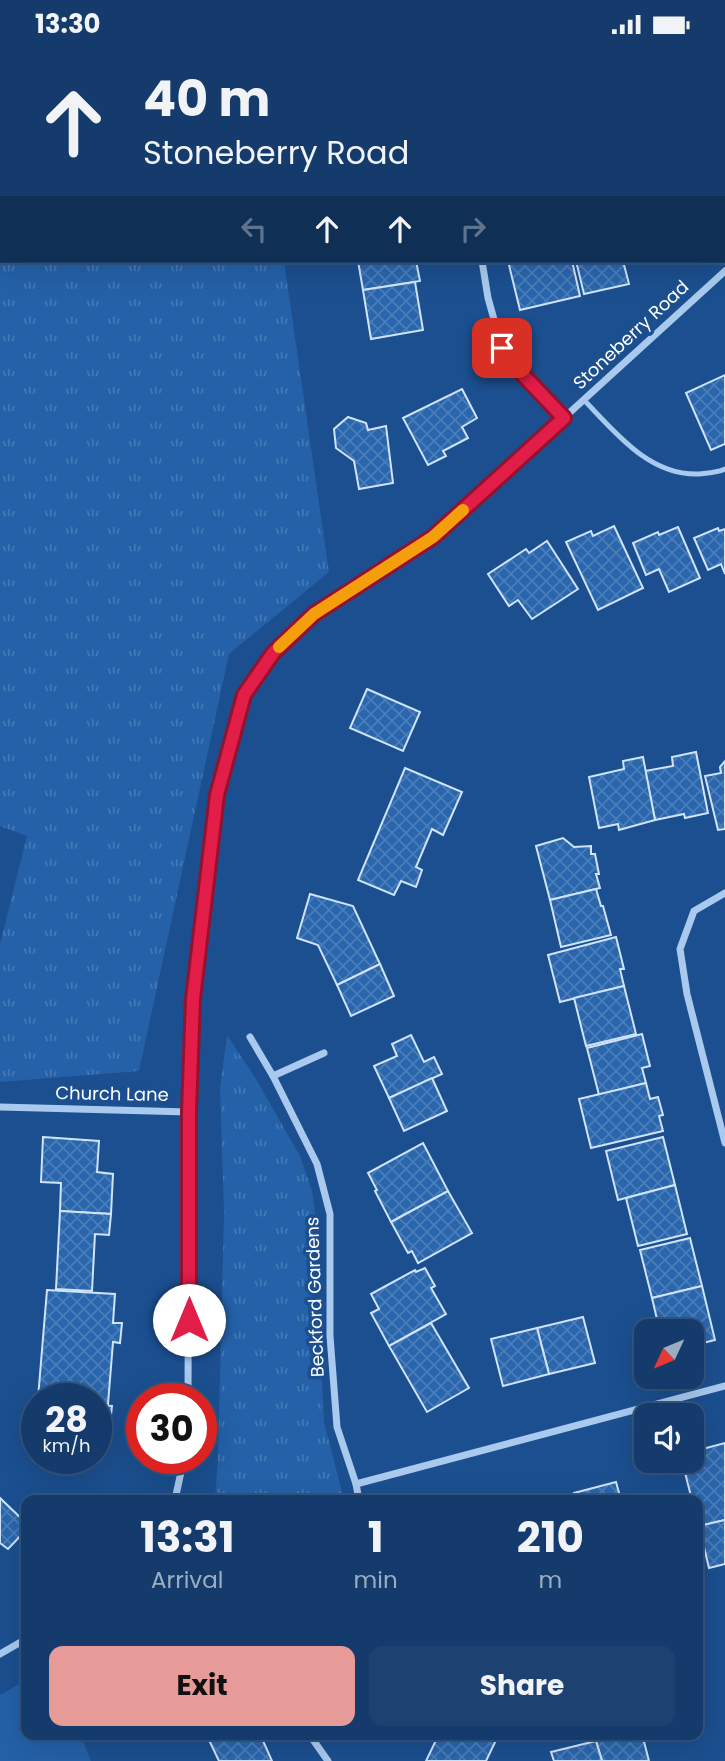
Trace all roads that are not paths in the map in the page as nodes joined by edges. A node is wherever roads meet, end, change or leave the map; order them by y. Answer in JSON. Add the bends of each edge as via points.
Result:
{"nodes":[{"id":1,"x":482,"y":263,"type":"edge"},
{"id":2,"x":725,"y":271,"type":"edge"},
{"id":3,"x":584,"y":400,"type":"junction"},
{"id":4,"x":564,"y":418,"type":"junction"},
{"id":5,"x":725,"y":469,"type":"edge"},
{"id":6,"x":725,"y":893,"type":"edge"},
{"id":7,"x":250,"y":1037,"type":"dead end"},
{"id":8,"x":324,"y":1053,"type":"dead end"},
{"id":9,"x":273,"y":1076,"type":"junction"},
{"id":10,"x":0,"y":1107,"type":"edge"},
{"id":11,"x":189,"y":1111,"type":"junction"},
{"id":12,"x":725,"y":1143,"type":"edge"},
{"id":13,"x":188,"y":1383,"type":"edge"},
{"id":14,"x":725,"y":1387,"type":"edge"},
{"id":15,"x":181,"y":1474,"type":"edge"},
{"id":16,"x":356,"y":1484,"type":"junction"},
{"id":17,"x":176,"y":1495,"type":"edge"},
{"id":18,"x":358,"y":1495,"type":"edge"},
{"id":19,"x":21,"y":1642,"type":"edge"},
{"id":20,"x":0,"y":1654,"type":"edge"},
{"id":21,"x":313,"y":1740,"type":"edge"},
{"id":22,"x":328,"y":1761,"type":"edge"}],
"edges":[{"from":1,"to":4,"type":"street","via":[[502,348]]},
{"from":2,"to":3,"type":"street","name":"Stoneberry Road"},
{"from":3,"to":4,"type":"street","name":"Stoneberry Road"},
{"from":3,"to":5,"type":"lane","via":[[629,446],[659,467],[688,474]]},
{"from":4,"to":11,"type":"street","name":"Stoneberry Road","via":[[433,537],[314,614],[273,653],[244,695],[217,795],[193,999]]},
{"from":6,"to":12,"type":"street","via":[[694,911],[680,949]]},
{"from":7,"to":9,"type":"street","name":"Beckford Gardens"},
{"from":8,"to":9,"type":"street"},
{"from":9,"to":16,"type":"street","name":"Beckford Gardens","via":[[317,1164],[330,1214],[330,1336],[337,1427]]},
{"from":10,"to":11,"type":"street","name":"Church Lane"},
{"from":11,"to":13,"type":"street","name":"Church Lane"},
{"from":14,"to":16,"type":"street"},
{"from":15,"to":17,"type":"street"},
{"from":16,"to":18,"type":"street","name":"Beckford Gardens"},
{"from":19,"to":20,"type":"street"},
{"from":21,"to":22,"type":"street"}]}
